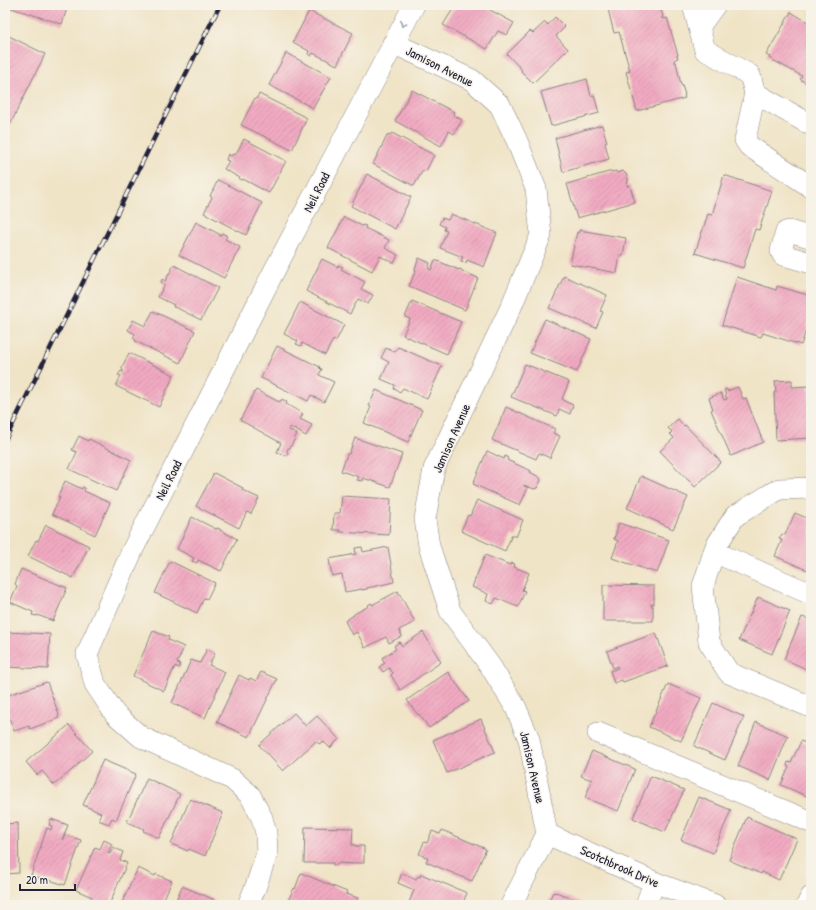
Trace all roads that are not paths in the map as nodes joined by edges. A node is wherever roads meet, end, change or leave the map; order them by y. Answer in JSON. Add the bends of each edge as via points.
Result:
{"nodes":[{"id":1,"x":414,"y":5,"type":"edge"},
{"id":2,"x":693,"y":5,"type":"edge"},
{"id":3,"x":715,"y":5,"type":"edge"},
{"id":4,"x":699,"y":27,"type":"junction"},
{"id":5,"x":393,"y":43,"type":"junction"},
{"id":6,"x":755,"y":93,"type":"junction"},
{"id":7,"x":811,"y":126,"type":"edge"},
{"id":8,"x":811,"y":187,"type":"edge"},
{"id":9,"x":810,"y":235,"type":"edge"},
{"id":10,"x":806,"y":261,"type":"edge"},
{"id":11,"x":811,"y":488,"type":"edge"},
{"id":12,"x":715,"y":550,"type":"junction"},
{"id":13,"x":811,"y":594,"type":"edge"},
{"id":14,"x":811,"y":707,"type":"edge"},
{"id":15,"x":598,"y":733,"type":"dead end"},
{"id":16,"x":811,"y":822,"type":"edge"},
{"id":17,"x":547,"y":834,"type":"junction"},
{"id":18,"x":654,"y":882,"type":"junction"},
{"id":19,"x":811,"y":897,"type":"edge"},
{"id":20,"x":248,"y":905,"type":"edge"},
{"id":21,"x":512,"y":905,"type":"edge"},
{"id":22,"x":646,"y":905,"type":"edge"},
{"id":23,"x":715,"y":905,"type":"edge"},
{"id":24,"x":807,"y":905,"type":"edge"}],
"edges":[{"from":1,"to":5,"type":"street","name":"Neil Road","one_way":true},
{"from":2,"to":4,"type":"street"},
{"from":3,"to":4,"type":"street"},
{"from":4,"to":6,"type":"street","via":[[705,50],[750,75]]},
{"from":5,"to":17,"type":"street","name":"Jamison Avenue","via":[[472,80],[500,106],[536,189],[541,235],[511,307],[434,470],[425,519],[429,546],[450,611],[516,708],[529,738]]},
{"from":5,"to":20,"type":"street","name":"Neil Road","via":[[133,549],[88,654],[95,684],[115,714],[141,737],[232,780],[250,795],[262,818],[267,853]]},
{"from":6,"to":7,"type":"street"},
{"from":6,"to":8,"type":"street","via":[[745,140],[749,146]]},
{"from":9,"to":10,"type":"street"},
{"from":11,"to":12,"type":"street","via":[[779,489],[735,516]]},
{"from":12,"to":13,"type":"street"},
{"from":12,"to":14,"type":"street","via":[[703,586],[709,642],[729,672]]},
{"from":15,"to":16,"type":"street"},
{"from":17,"to":18,"type":"street","name":"Scotchbrook Drive"},
{"from":17,"to":21,"type":"street"},
{"from":18,"to":22,"type":"street"},
{"from":18,"to":23,"type":"street","name":"Scotchbrook Drive"},
{"from":19,"to":24,"type":"street"}]}
